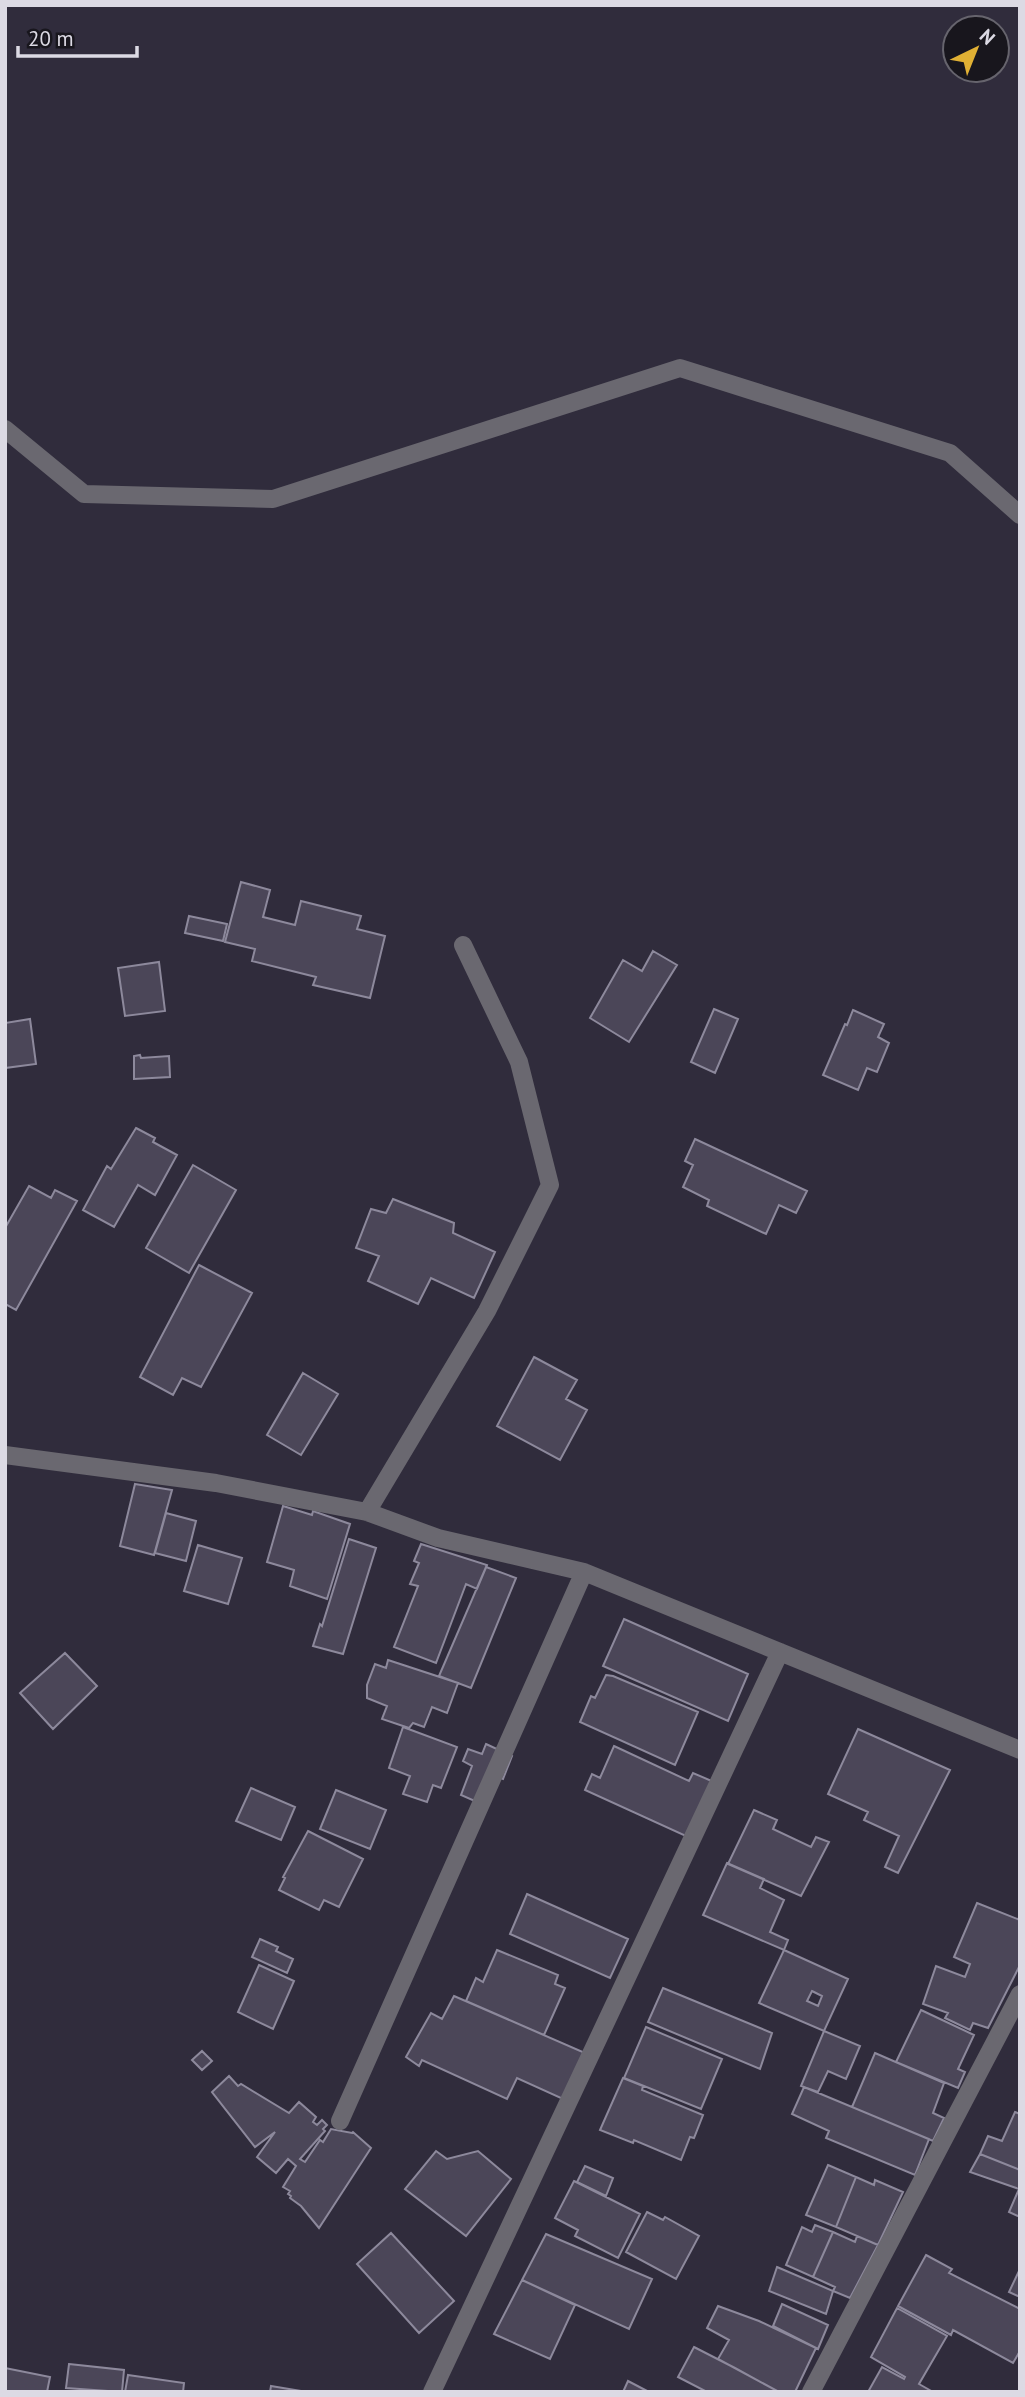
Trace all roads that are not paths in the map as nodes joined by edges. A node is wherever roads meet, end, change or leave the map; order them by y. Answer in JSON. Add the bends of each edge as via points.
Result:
{"nodes":[{"id":1,"x":5,"y":429,"type":"edge"},
{"id":2,"x":1020,"y":515,"type":"edge"},
{"id":3,"x":463,"y":945,"type":"dead end"},
{"id":4,"x":5,"y":1455,"type":"edge"},
{"id":5,"x":366,"y":1512,"type":"junction"},
{"id":6,"x":584,"y":1572,"type":"junction"},
{"id":7,"x":780,"y":1652,"type":"junction"},
{"id":8,"x":1020,"y":1750,"type":"edge"},
{"id":9,"x":1020,"y":1994,"type":"edge"},
{"id":10,"x":340,"y":2121,"type":"dead end"},
{"id":11,"x":432,"y":2392,"type":"edge"},
{"id":12,"x":811,"y":2392,"type":"edge"}],
"edges":[{"from":1,"to":2,"type":"street","via":[[84,494],[273,499],[680,368],[950,453]]},
{"from":3,"to":5,"type":"street","via":[[519,1062],[550,1185],[486,1311]]},
{"from":4,"to":5,"type":"street","via":[[216,1483]]},
{"from":5,"to":6,"type":"street","via":[[438,1538]]},
{"from":6,"to":7,"type":"street"},
{"from":6,"to":10,"type":"street"},
{"from":7,"to":8,"type":"street"},
{"from":7,"to":11,"type":"street"},
{"from":9,"to":12,"type":"street"}]}
